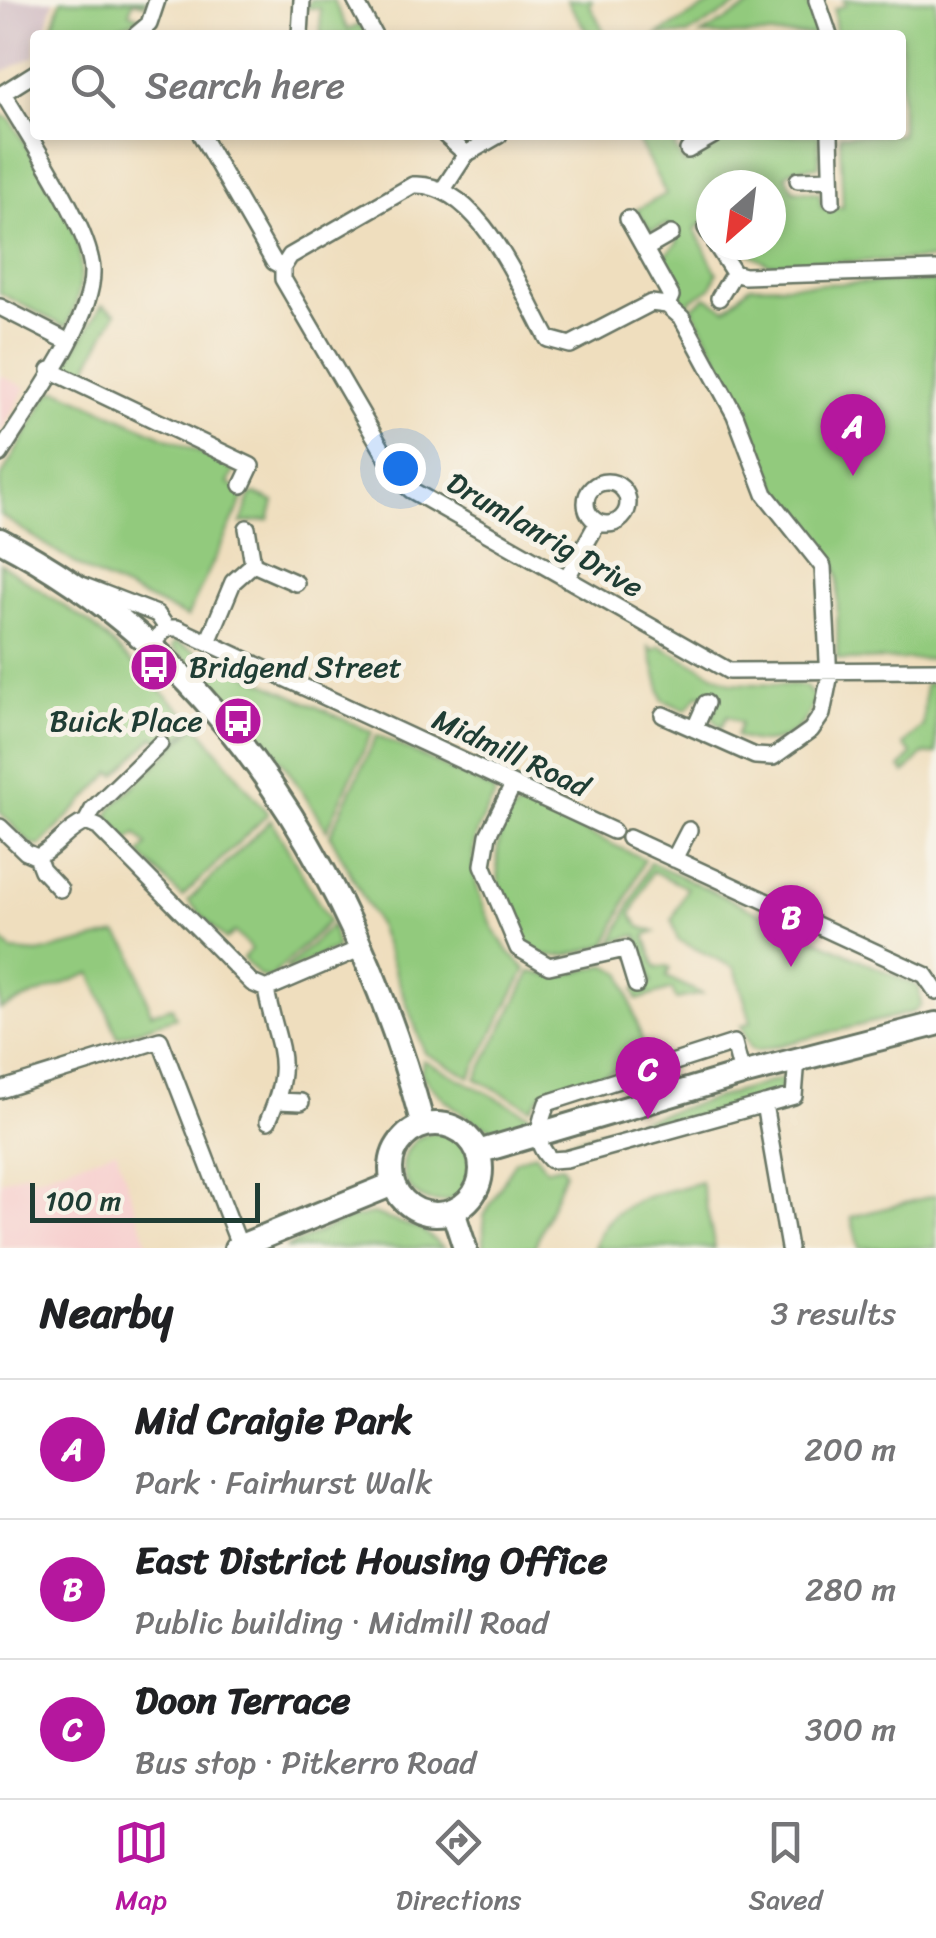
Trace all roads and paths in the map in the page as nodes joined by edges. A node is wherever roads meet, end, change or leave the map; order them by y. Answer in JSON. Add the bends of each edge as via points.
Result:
{"nodes":[{"id":1,"x":157,"y":0,"type":"edge"},
{"id":2,"x":302,"y":0,"type":"edge"},
{"id":3,"x":354,"y":0,"type":"edge"},
{"id":4,"x":817,"y":0,"type":"edge"},
{"id":5,"x":142,"y":30,"type":"edge"},
{"id":6,"x":300,"y":30,"type":"edge"},
{"id":7,"x":371,"y":30,"type":"edge"},
{"id":8,"x":826,"y":30,"type":"edge"},
{"id":9,"x":30,"y":76,"type":"edge"},
{"id":10,"x":1,"y":94,"type":"edge"},
{"id":11,"x":205,"y":140,"type":"edge"},
{"id":12,"x":451,"y":140,"type":"edge"},
{"id":13,"x":490,"y":140,"type":"edge"},
{"id":14,"x":705,"y":140,"type":"edge"},
{"id":15,"x":830,"y":140,"type":"edge"},
{"id":16,"x":688,"y":150,"type":"dead end"},
{"id":17,"x":466,"y":154,"type":"junction"},
{"id":18,"x":832,"y":179,"type":"junction"},
{"id":19,"x":798,"y":180,"type":"dead end"},
{"id":20,"x":444,"y":188,"type":"junction"},
{"id":21,"x":832,"y":201,"type":"dead end"},
{"id":22,"x":628,"y":219,"type":"dead end"},
{"id":23,"x":671,"y":234,"type":"dead end"},
{"id":24,"x":645,"y":249,"type":"junction"},
{"id":25,"x":726,"y":260,"type":"edge"},
{"id":26,"x":284,"y":266,"type":"junction"},
{"id":27,"x":936,"y":270,"type":"edge"},
{"id":28,"x":734,"y":273,"type":"junction"},
{"id":29,"x":719,"y":298,"type":"dead end"},
{"id":30,"x":667,"y":304,"type":"junction"},
{"id":31,"x":0,"y":307,"type":"edge"},
{"id":32,"x":66,"y":341,"type":"junction"},
{"id":33,"x":50,"y":370,"type":"junction"},
{"id":34,"x":0,"y":454,"type":"edge"},
{"id":35,"x":242,"y":485,"type":"dead end"},
{"id":36,"x":598,"y":522,"type":"dead end"},
{"id":37,"x":248,"y":528,"type":"dead end"},
{"id":38,"x":0,"y":540,"type":"edge"},
{"id":39,"x":252,"y":564,"type":"junction"},
{"id":40,"x":566,"y":579,"type":"junction"},
{"id":41,"x":65,"y":580,"type":"junction"},
{"id":42,"x":296,"y":583,"type":"dead end"},
{"id":43,"x":166,"y":628,"type":"junction"},
{"id":44,"x":208,"y":642,"type":"junction"},
{"id":45,"x":148,"y":646,"type":"junction"},
{"id":46,"x":936,"y":670,"type":"edge"},
{"id":47,"x":828,"y":672,"type":"junction"},
{"id":48,"x":706,"y":703,"type":"dead end"},
{"id":49,"x":663,"y":715,"type":"dead end"},
{"id":50,"x":695,"y":728,"type":"junction"},
{"id":51,"x":160,"y":744,"type":"dead end"},
{"id":52,"x":513,"y":784,"type":"junction"},
{"id":53,"x":86,"y":822,"type":"junction"},
{"id":54,"x":0,"y":826,"type":"edge"},
{"id":55,"x":689,"y":830,"type":"dead end"},
{"id":56,"x":613,"y":831,"type":"dead end"},
{"id":57,"x":629,"y":838,"type":"dead end"},
{"id":58,"x":38,"y":857,"type":"junction"},
{"id":59,"x":674,"y":859,"type":"junction"},
{"id":60,"x":60,"y":889,"type":"dead end"},
{"id":61,"x":364,"y":947,"type":"junction"},
{"id":62,"x":636,"y":985,"type":"dead end"},
{"id":63,"x":266,"y":988,"type":"junction"},
{"id":64,"x":936,"y":991,"type":"edge"},
{"id":65,"x":936,"y":1024,"type":"edge"},
{"id":66,"x":797,"y":1059,"type":"junction"},
{"id":67,"x":742,"y":1074,"type":"junction"},
{"id":68,"x":0,"y":1090,"type":"edge"},
{"id":69,"x":277,"y":1101,"type":"junction"},
{"id":70,"x":301,"y":1102,"type":"dead end"},
{"id":71,"x":764,"y":1104,"type":"junction"},
{"id":72,"x":268,"y":1121,"type":"dead end"},
{"id":73,"x":423,"y":1126,"type":"junction"},
{"id":74,"x":536,"y":1134,"type":"junction"},
{"id":75,"x":478,"y":1152,"type":"junction"},
{"id":76,"x":393,"y":1184,"type":"junction"},
{"id":77,"x":454,"y":1211,"type":"junction"},
{"id":78,"x":238,"y":1247,"type":"edge"},
{"id":79,"x":465,"y":1248,"type":"edge"},
{"id":80,"x":789,"y":1248,"type":"edge"}],
"edges":[{"from":1,"to":5,"type":"street"},
{"from":2,"to":6,"type":"street"},
{"from":3,"to":7,"type":"street"},
{"from":4,"to":8,"type":"street"},
{"from":9,"to":10,"type":"street"},
{"from":10,"to":32,"type":"street","via":[[73,216],[92,268],[85,307]]},
{"from":11,"to":26,"type":"street","name":"Drumlanrig Drive","via":[[274,262]]},
{"from":12,"to":17,"type":"street"},
{"from":13,"to":17,"type":"street"},
{"from":14,"to":16,"type":"street"},
{"from":15,"to":18,"type":"street"},
{"from":17,"to":20,"type":"street"},
{"from":18,"to":19,"type":"street"},
{"from":18,"to":21,"type":"street"},
{"from":20,"to":26,"type":"street","via":[[413,184],[290,256]]},
{"from":20,"to":30,"type":"street","via":[[479,218],[548,339],[558,345],[651,303]]},
{"from":22,"to":24,"type":"street"},
{"from":23,"to":24,"type":"street"},
{"from":24,"to":30,"type":"street","via":[[670,296]]},
{"from":25,"to":28,"type":"street"},
{"from":26,"to":40,"type":"street","name":"Drumlanrig Drive","via":[[283,278],[400,480]]},
{"from":27,"to":28,"type":"street"},
{"from":28,"to":29,"type":"street"},
{"from":30,"to":47,"type":"street","via":[[682,318],[735,416],[765,494],[823,567]]},
{"from":31,"to":32,"type":"street"},
{"from":32,"to":33,"type":"street"},
{"from":33,"to":34,"type":"street"},
{"from":33,"to":35,"type":"street","via":[[250,466]]},
{"from":36,"to":40,"type":"street"},
{"from":37,"to":39,"type":"street"},
{"from":38,"to":41,"type":"street"},
{"from":39,"to":42,"type":"street"},
{"from":39,"to":44,"type":"street","via":[[233,582]]},
{"from":40,"to":47,"type":"street","name":"Drumlanrig Drive","via":[[729,671]]},
{"from":41,"to":43,"type":"street","name":"Midmill Road","via":[[158,614]]},
{"from":41,"to":45,"type":"street"},
{"from":43,"to":44,"type":"street","name":"Midmill Road"},
{"from":43,"to":45,"type":"street"},
{"from":44,"to":52,"type":"street","name":"Midmill Road"},
{"from":45,"to":61,"type":"street","via":[[277,791]]},
{"from":46,"to":47,"type":"street","name":"Drumlanrig Drive"},
{"from":47,"to":50,"type":"street","via":[[822,714],[773,757],[755,756]]},
{"from":48,"to":50,"type":"street"},
{"from":49,"to":50,"type":"street"},
{"from":51,"to":53,"type":"street"},
{"from":52,"to":56,"type":"street","name":"Midmill Road"},
{"from":52,"to":62,"type":"street","via":[[483,866],[507,932],[518,948],[549,966],[625,949]]},
{"from":53,"to":58,"type":"street"},
{"from":53,"to":63,"type":"street","via":[[98,826],[252,983]]},
{"from":54,"to":58,"type":"street"},
{"from":55,"to":59,"type":"street"},
{"from":57,"to":59,"type":"street"},
{"from":58,"to":60,"type":"street"},
{"from":59,"to":64,"type":"street","via":[[925,975]]},
{"from":61,"to":63,"type":"street"},
{"from":61,"to":73,"type":"street"},
{"from":63,"to":69,"type":"street","via":[[284,1056]]},
{"from":65,"to":66,"type":"street"},
{"from":66,"to":67,"type":"street"},
{"from":66,"to":71,"type":"street","via":[[794,1096]]},
{"from":67,"to":74,"type":"street"},
{"from":67,"to":74,"type":"street","via":[[734,1043],[546,1104]]},
{"from":68,"to":78,"type":"street","via":[[160,1040]]},
{"from":69,"to":70,"type":"street"},
{"from":69,"to":72,"type":"street"},
{"from":71,"to":74,"type":"street","via":[[566,1160],[542,1152]]},
{"from":71,"to":80,"type":"street"},
{"from":73,"to":75,"type":"street","via":[[462,1131]]},
{"from":73,"to":76,"type":"street","via":[[396,1148]]},
{"from":74,"to":75,"type":"street"},
{"from":75,"to":77,"type":"street","via":[[480,1180]]},
{"from":76,"to":77,"type":"street","via":[[418,1210]]},
{"from":76,"to":78,"type":"street"},
{"from":77,"to":79,"type":"street"}]}
